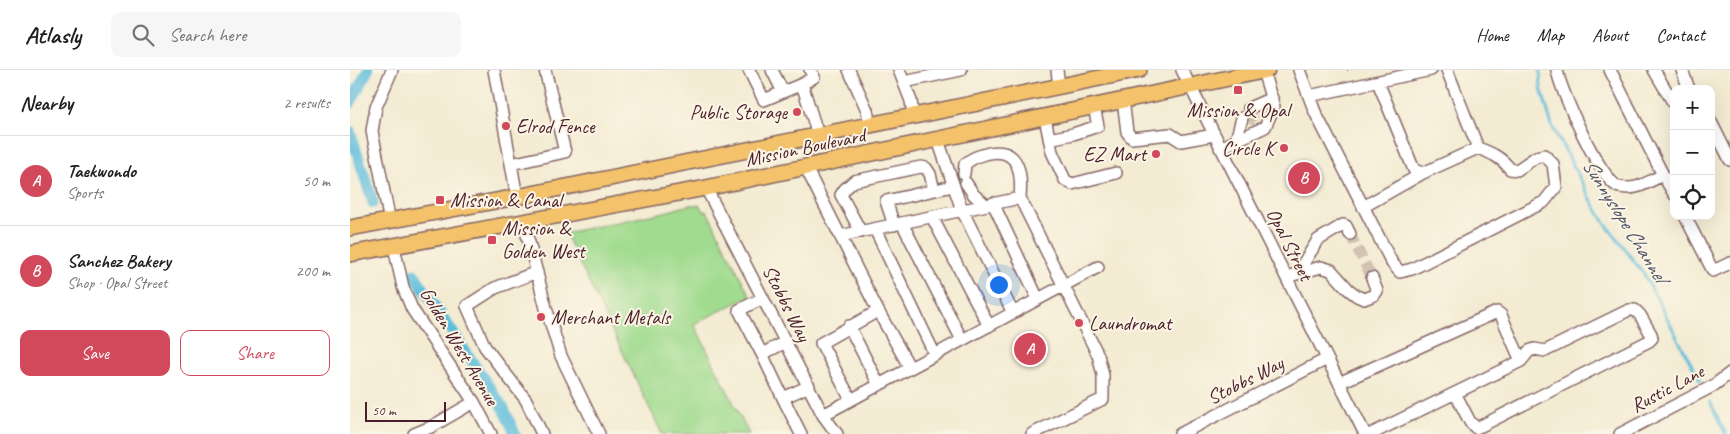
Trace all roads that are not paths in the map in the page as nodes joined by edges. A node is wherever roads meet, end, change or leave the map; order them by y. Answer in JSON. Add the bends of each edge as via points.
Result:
{"nodes":[{"id":1,"x":392,"y":70,"type":"edge"},
{"id":2,"x":494,"y":70,"type":"edge"},
{"id":3,"x":545,"y":70,"type":"edge"},
{"id":4,"x":749,"y":70,"type":"edge"},
{"id":5,"x":772,"y":70,"type":"edge"},
{"id":6,"x":810,"y":70,"type":"edge"},
{"id":7,"x":849,"y":70,"type":"edge"},
{"id":8,"x":899,"y":70,"type":"edge"},
{"id":9,"x":961,"y":70,"type":"edge"},
{"id":10,"x":1057,"y":70,"type":"edge"},
{"id":11,"x":1139,"y":70,"type":"edge"},
{"id":12,"x":1182,"y":70,"type":"edge"},
{"id":13,"x":1265,"y":70,"type":"edge"},
{"id":14,"x":1299,"y":70,"type":"edge"},
{"id":15,"x":1431,"y":70,"type":"edge"},
{"id":16,"x":1447,"y":70,"type":"edge"},
{"id":17,"x":1557,"y":70,"type":"edge"},
{"id":18,"x":1610,"y":70,"type":"edge"},
{"id":19,"x":1654,"y":70,"type":"edge"},
{"id":20,"x":1682,"y":70,"type":"edge"},
{"id":21,"x":1415,"y":72,"type":"edge"},
{"id":22,"x":904,"y":82,"type":"junction"},
{"id":23,"x":1378,"y":82,"type":"junction"},
{"id":24,"x":802,"y":84,"type":"junction"},
{"id":25,"x":1688,"y":85,"type":"edge"},
{"id":26,"x":1059,"y":86,"type":"junction"},
{"id":27,"x":1190,"y":87,"type":"junction"},
{"id":28,"x":783,"y":92,"type":"junction"},
{"id":29,"x":1309,"y":96,"type":"junction"},
{"id":30,"x":1670,"y":97,"type":"edge"},
{"id":31,"x":1272,"y":98,"type":"junction"},
{"id":32,"x":1123,"y":100,"type":"junction"},
{"id":33,"x":1094,"y":107,"type":"junction"},
{"id":34,"x":1252,"y":110,"type":"tunnel mouth"},
{"id":35,"x":913,"y":116,"type":"junction"},
{"id":36,"x":1045,"y":118,"type":"junction"},
{"id":37,"x":1245,"y":120,"type":"tunnel mouth"},
{"id":38,"x":870,"y":125,"type":"junction"},
{"id":39,"x":1715,"y":130,"type":"edge"},
{"id":40,"x":818,"y":135,"type":"junction"},
{"id":41,"x":1214,"y":135,"type":"junction"},
{"id":42,"x":1049,"y":138,"type":"junction"},
{"id":43,"x":938,"y":140,"type":"junction"},
{"id":44,"x":1236,"y":140,"type":"junction"},
{"id":45,"x":1220,"y":148,"type":"junction"},
{"id":46,"x":1478,"y":148,"type":"junction"},
{"id":47,"x":1730,"y":160,"type":"edge"},
{"id":48,"x":511,"y":164,"type":"junction"},
{"id":49,"x":806,"y":168,"type":"junction"},
{"id":50,"x":1116,"y":173,"type":"dead end"},
{"id":51,"x":1423,"y":173,"type":"junction"},
{"id":52,"x":1662,"y":175,"type":"junction"},
{"id":53,"x":953,"y":186,"type":"junction"},
{"id":54,"x":706,"y":188,"type":"junction"},
{"id":55,"x":1670,"y":188,"type":"edge"},
{"id":56,"x":934,"y":190,"type":"junction"},
{"id":57,"x":517,"y":197,"type":"junction"},
{"id":58,"x":1020,"y":198,"type":"junction"},
{"id":59,"x":989,"y":204,"type":"junction"},
{"id":60,"x":1363,"y":207,"type":"junction"},
{"id":61,"x":962,"y":210,"type":"junction"},
{"id":62,"x":932,"y":217,"type":"junction"},
{"id":63,"x":1687,"y":220,"type":"edge"},
{"id":64,"x":390,"y":222,"type":"junction"},
{"id":65,"x":524,"y":223,"type":"junction"},
{"id":66,"x":898,"y":224,"type":"junction"},
{"id":67,"x":350,"y":228,"type":"edge"},
{"id":68,"x":875,"y":229,"type":"junction"},
{"id":69,"x":860,"y":232,"type":"junction"},
{"id":70,"x":1350,"y":234,"type":"dead end"},
{"id":71,"x":840,"y":236,"type":"junction"},
{"id":72,"x":394,"y":247,"type":"junction"},
{"id":73,"x":350,"y":254,"type":"edge"},
{"id":74,"x":1730,"y":263,"type":"edge"},
{"id":75,"x":1098,"y":267,"type":"dead end"},
{"id":76,"x":537,"y":272,"type":"junction"},
{"id":77,"x":1298,"y":272,"type":"junction"},
{"id":78,"x":1286,"y":277,"type":"junction"},
{"id":79,"x":1372,"y":278,"type":"tunnel mouth"},
{"id":80,"x":1063,"y":286,"type":"junction"},
{"id":81,"x":763,"y":298,"type":"junction"},
{"id":82,"x":1038,"y":299,"type":"junction"},
{"id":83,"x":878,"y":311,"type":"junction"},
{"id":84,"x":1013,"y":313,"type":"junction"},
{"id":85,"x":849,"y":326,"type":"junction"},
{"id":86,"x":989,"y":326,"type":"junction"},
{"id":87,"x":962,"y":340,"type":"junction"},
{"id":88,"x":786,"y":342,"type":"junction"},
{"id":89,"x":762,"y":354,"type":"junction"},
{"id":90,"x":935,"y":354,"type":"junction"},
{"id":91,"x":1327,"y":359,"type":"junction"},
{"id":92,"x":1521,"y":361,"type":"junction"},
{"id":93,"x":910,"y":368,"type":"junction"},
{"id":94,"x":1730,"y":373,"type":"edge"},
{"id":95,"x":1339,"y":383,"type":"junction"},
{"id":96,"x":879,"y":385,"type":"junction"},
{"id":97,"x":809,"y":386,"type":"junction"},
{"id":98,"x":1455,"y":393,"type":"junction"},
{"id":99,"x":783,"y":398,"type":"junction"},
{"id":100,"x":851,"y":400,"type":"junction"},
{"id":101,"x":474,"y":402,"type":"junction"},
{"id":102,"x":823,"y":415,"type":"junction"},
{"id":103,"x":832,"y":432,"type":"edge"},
{"id":104,"x":414,"y":434,"type":"edge"},
{"id":105,"x":491,"y":434,"type":"edge"},
{"id":106,"x":542,"y":434,"type":"edge"},
{"id":107,"x":599,"y":434,"type":"edge"},
{"id":108,"x":801,"y":434,"type":"edge"},
{"id":109,"x":1032,"y":434,"type":"edge"},
{"id":110,"x":1180,"y":434,"type":"edge"},
{"id":111,"x":1365,"y":434,"type":"edge"},
{"id":112,"x":1371,"y":434,"type":"edge"},
{"id":113,"x":1620,"y":434,"type":"edge"}],
"edges":[{"from":1,"to":64,"type":"street","via":[[376,107],[372,131]]},
{"from":2,"to":48,"type":"street"},
{"from":3,"to":48,"type":"street","via":[[565,152]]},
{"from":4,"to":28,"type":"street","via":[[764,100]]},
{"from":5,"to":28,"type":"street"},
{"from":6,"to":24,"type":"street","via":[[814,77]]},
{"from":7,"to":38,"type":"street","via":[[867,110]]},
{"from":8,"to":22,"type":"street"},
{"from":9,"to":22,"type":"street"},
{"from":10,"to":26,"type":"street"},
{"from":11,"to":26,"type":"main road","name":"Mission Boulevard"},
{"from":12,"to":27,"type":"street","name":"Opal Street"},
{"from":13,"to":27,"type":"main road","name":"Mission Boulevard"},
{"from":13,"to":31,"type":"street"},
{"from":14,"to":29,"type":"street"},
{"from":15,"to":21,"type":"street"},
{"from":16,"to":46,"type":"street"},
{"from":17,"to":52,"type":"street","via":[[1588,144],[1608,178],[1617,186],[1635,188]]},
{"from":18,"to":52,"type":"street"},
{"from":19,"to":30,"type":"street"},
{"from":20,"to":25,"type":"street"},
{"from":21,"to":23,"type":"street"},
{"from":22,"to":35,"type":"street"},
{"from":23,"to":29,"type":"street"},
{"from":23,"to":51,"type":"street","via":[[1414,170]]},
{"from":24,"to":28,"type":"street"},
{"from":24,"to":40,"type":"street"},
{"from":26,"to":35,"type":"main road","name":"Mission Boulevard"},
{"from":27,"to":32,"type":"main road","name":"Mission Boulevard"},
{"from":27,"to":41,"type":"street","name":"Opal Street"},
{"from":29,"to":60,"type":"street"},
{"from":31,"to":34,"type":"street"},
{"from":31,"to":44,"type":"street","via":[[1274,107],[1264,127]]},
{"from":32,"to":33,"type":"main road","name":"Mission Boulevard"},
{"from":32,"to":41,"type":"street","via":[[1127,132],[1132,138],[1170,134],[1181,141]]},
{"from":33,"to":36,"type":"main road","name":"Mission Boulevard"},
{"from":33,"to":42,"type":"street","via":[[1098,126]]},
{"from":35,"to":38,"type":"main road","name":"Mission Boulevard"},
{"from":36,"to":42,"type":"street"},
{"from":36,"to":43,"type":"main road","name":"Mission Boulevard"},
{"from":37,"to":44,"type":"street"},
{"from":38,"to":40,"type":"main road","name":"Mission Boulevard"},
{"from":39,"to":47,"type":"street"},
{"from":40,"to":57,"type":"main road","name":"Mission Boulevard"},
{"from":41,"to":45,"type":"street","name":"Opal Street"},
{"from":42,"to":50,"type":"street","via":[[1065,180],[1072,184]]},
{"from":43,"to":49,"type":"main road","name":"Mission Boulevard"},
{"from":43,"to":53,"type":"street"},
{"from":44,"to":45,"type":"street"},
{"from":45,"to":78,"type":"street","name":"Opal Street"},
{"from":46,"to":51,"type":"street"},
{"from":46,"to":60,"type":"street","via":[[1498,156],[1510,169],[1517,170],[1544,155],[1553,164],[1556,187],[1544,202],[1412,269],[1400,272],[1392,263]]},
{"from":48,"to":57,"type":"street"},
{"from":49,"to":54,"type":"main road","name":"Mission Boulevard"},
{"from":49,"to":71,"type":"street"},
{"from":51,"to":60,"type":"street"},
{"from":52,"to":55,"type":"street"},
{"from":53,"to":56,"type":"street"},
{"from":53,"to":61,"type":"street"},
{"from":54,"to":65,"type":"main road","name":"Mission Boulevard"},
{"from":54,"to":81,"type":"street","name":"Stobbs Way"},
{"from":56,"to":66,"type":"street","via":[[886,201]]},
{"from":56,"to":69,"type":"street","via":[[930,174],[921,167],[854,181],[841,195]]},
{"from":57,"to":64,"type":"main road","name":"Mission Boulevard"},
{"from":58,"to":59,"type":"street"},
{"from":58,"to":59,"type":"street","via":[[1021,180],[1015,160],[1008,153],[973,157],[965,164],[965,178],[974,195]]},
{"from":58,"to":80,"type":"street"},
{"from":59,"to":61,"type":"street"},
{"from":59,"to":82,"type":"street"},
{"from":61,"to":62,"type":"street"},
{"from":61,"to":84,"type":"street"},
{"from":62,"to":66,"type":"street"},
{"from":62,"to":86,"type":"street"},
{"from":63,"to":74,"type":"street","via":[[1713,271]]},
{"from":64,"to":67,"type":"main road","name":"Mission Boulevard"},
{"from":64,"to":72,"type":"main road"},
{"from":65,"to":72,"type":"main road","name":"Mission Boulevard"},
{"from":65,"to":76,"type":"street"},
{"from":66,"to":68,"type":"street"},
{"from":66,"to":87,"type":"street"},
{"from":68,"to":69,"type":"street"},
{"from":68,"to":90,"type":"street"},
{"from":69,"to":71,"type":"street"},
{"from":70,"to":77,"type":"street","via":[[1343,225],[1318,240]]},
{"from":71,"to":83,"type":"street"},
{"from":72,"to":73,"type":"main road","name":"Mission Boulevard"},
{"from":72,"to":101,"type":"street","name":"Golden West Avenue","via":[[412,309]]},
{"from":75,"to":80,"type":"street"},
{"from":76,"to":106,"type":"street","via":[[495,288],[467,306],[485,347],[526,400]]},
{"from":76,"to":107,"type":"street","via":[[561,356]]},
{"from":77,"to":78,"type":"street"},
{"from":77,"to":79,"type":"street","via":[[1321,267],[1331,270],[1348,289],[1364,299],[1377,291]]},
{"from":78,"to":91,"type":"street","name":"Opal Street"},
{"from":80,"to":82,"type":"street"},
{"from":80,"to":109,"type":"street","via":[[1098,355],[1104,375],[1103,399]]},
{"from":81,"to":88,"type":"street","name":"Stobbs Way"},
{"from":81,"to":89,"type":"street","via":[[739,310]]},
{"from":82,"to":84,"type":"street"},
{"from":83,"to":85,"type":"street"},
{"from":83,"to":93,"type":"street"},
{"from":84,"to":86,"type":"street"},
{"from":85,"to":96,"type":"street"},
{"from":85,"to":100,"type":"street","via":[[821,343]]},
{"from":86,"to":87,"type":"street"},
{"from":87,"to":90,"type":"street"},
{"from":88,"to":89,"type":"street"},
{"from":88,"to":97,"type":"street","name":"Stobbs Way"},
{"from":89,"to":99,"type":"street"},
{"from":90,"to":93,"type":"street"},
{"from":91,"to":95,"type":"street","name":"Opal Street"},
{"from":91,"to":110,"type":"street","name":"Stobbs Way"},
{"from":92,"to":95,"type":"street","via":[[1501,315],[1496,312]]},
{"from":92,"to":98,"type":"street"},
{"from":92,"to":98,"type":"street","via":[[1528,351],[1545,351],[1629,310],[1640,315],[1652,338],[1476,428]]},
{"from":93,"to":96,"type":"street"},
{"from":94,"to":113,"type":"street","name":"Rustic Lane","via":[[1713,386]]},
{"from":95,"to":111,"type":"street","name":"Opal Street"},
{"from":96,"to":100,"type":"street"},
{"from":97,"to":99,"type":"street"},
{"from":97,"to":102,"type":"street","name":"Stobbs Way"},
{"from":98,"to":112,"type":"street"},
{"from":99,"to":108,"type":"street"},
{"from":100,"to":102,"type":"street"},
{"from":101,"to":104,"type":"street"},
{"from":101,"to":105,"type":"street","name":"Golden West Avenue"},
{"from":102,"to":103,"type":"street","name":"Stobbs Way"}]}
